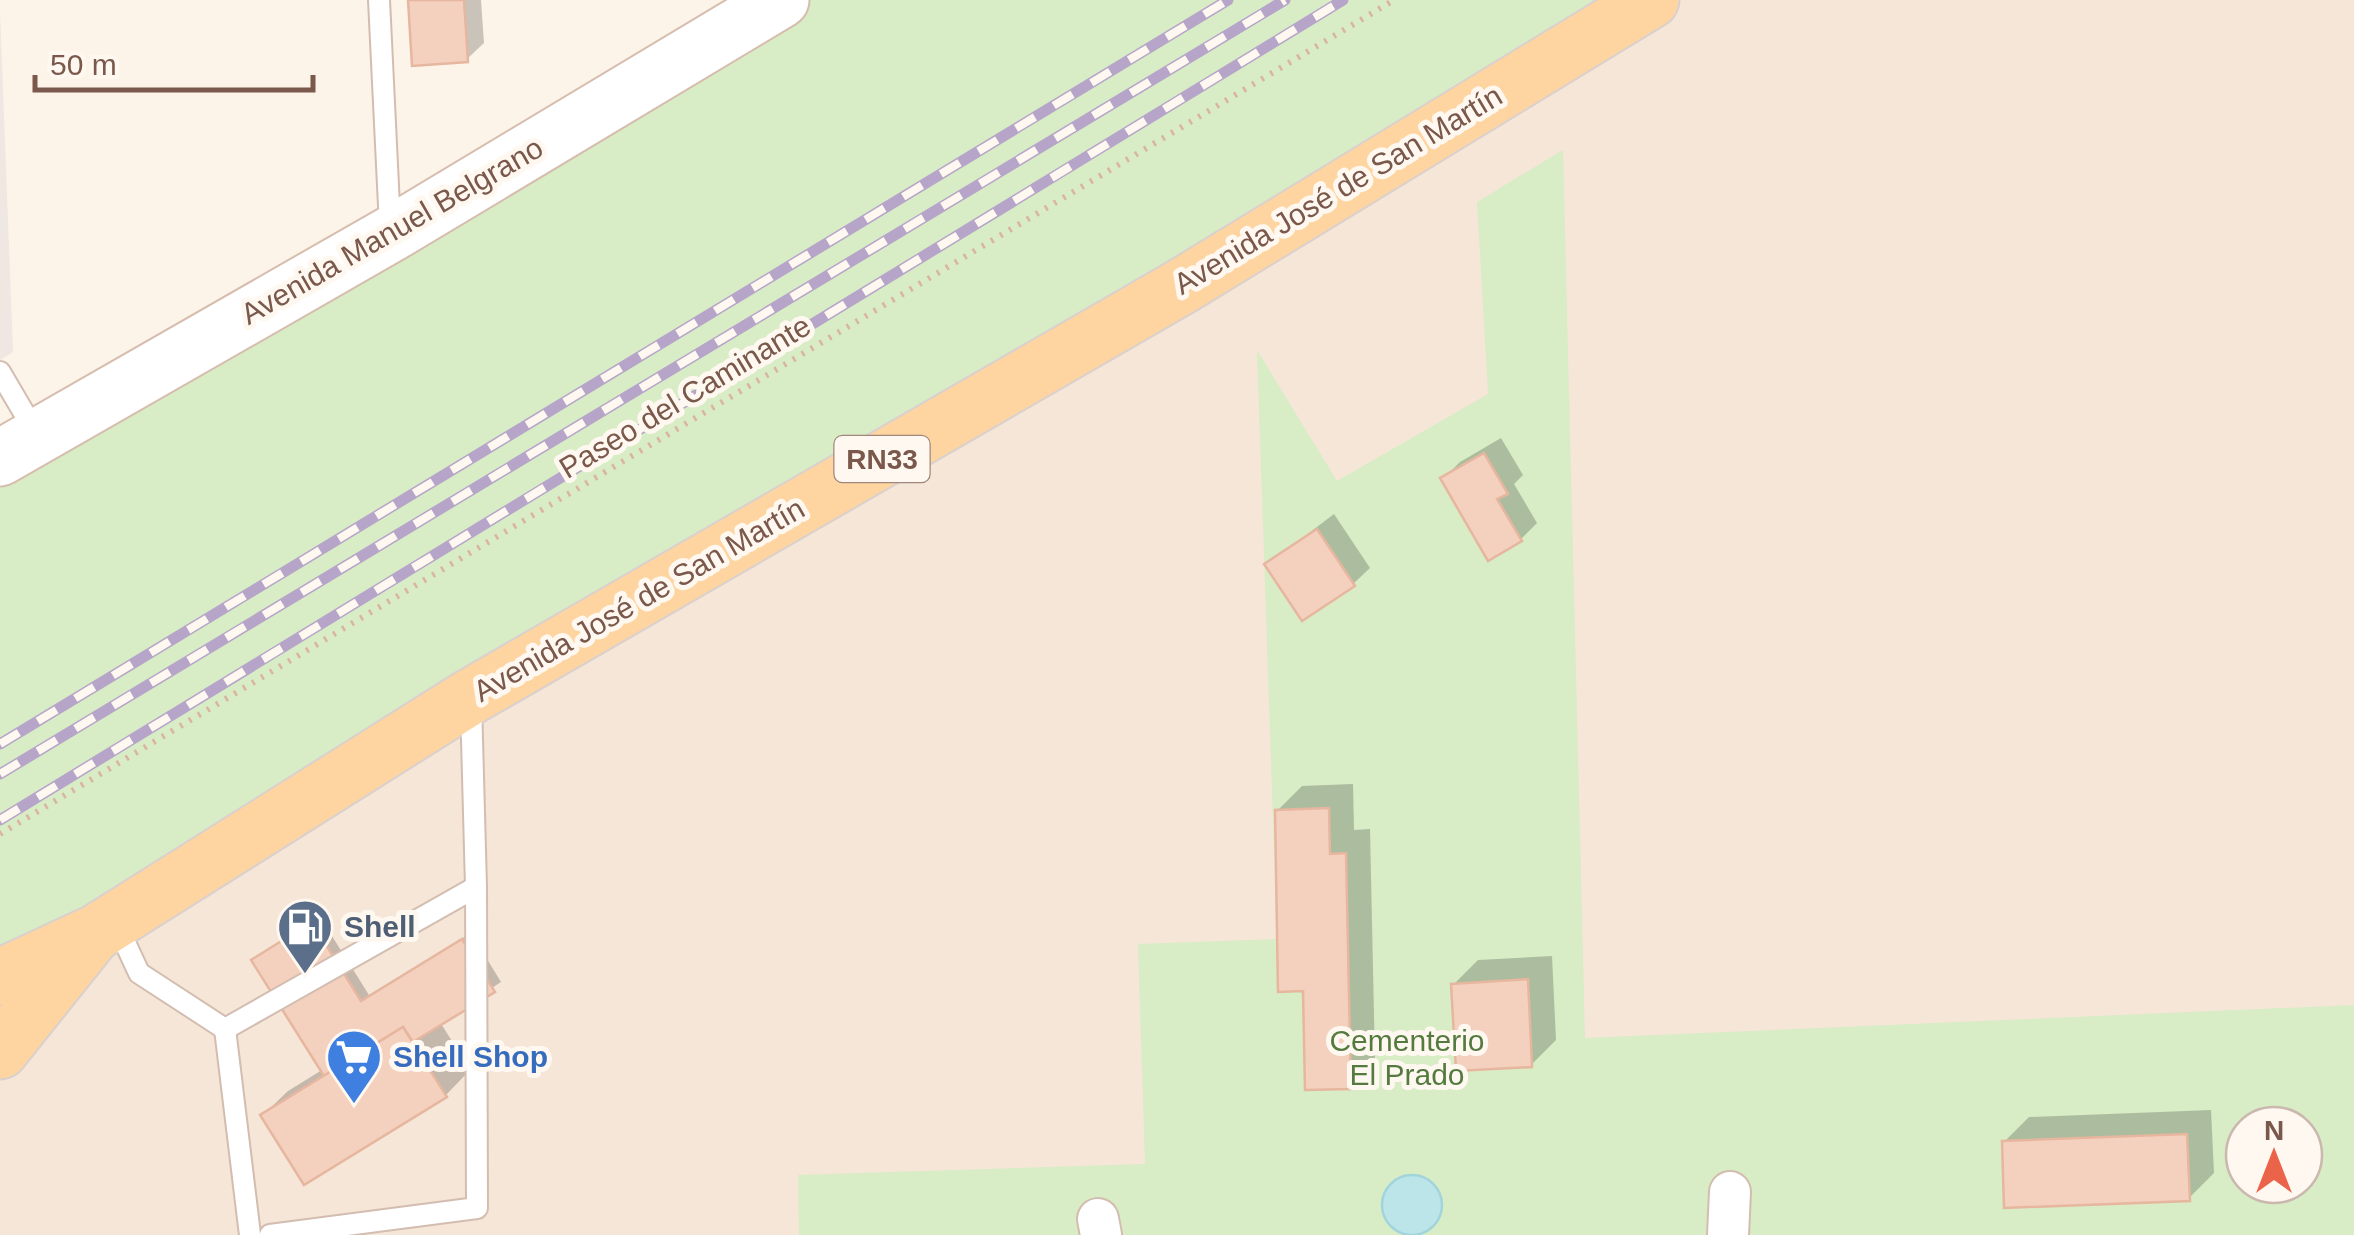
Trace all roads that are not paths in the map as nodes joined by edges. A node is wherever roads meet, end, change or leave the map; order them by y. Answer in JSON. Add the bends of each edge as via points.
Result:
{"nodes":[{"id":1,"x":379,"y":0,"type":"edge"},
{"id":2,"x":781,"y":0,"type":"edge"},
{"id":3,"x":1651,"y":0,"type":"edge"},
{"id":4,"x":391,"y":234,"type":"junction"},
{"id":5,"x":0,"y":372,"type":"edge"},
{"id":6,"x":19,"y":447,"type":"edge"},
{"id":7,"x":470,"y":697,"type":"junction"},
{"id":8,"x":476,"y":887,"type":"junction"},
{"id":9,"x":105,"y":925,"type":"junction"},
{"id":10,"x":0,"y":977,"type":"edge"},
{"id":11,"x":226,"y":1029,"type":"junction"},
{"id":12,"x":0,"y":1051,"type":"edge"},
{"id":13,"x":1730,"y":1192,"type":"dead end"},
{"id":14,"x":250,"y":1235,"type":"edge"},
{"id":15,"x":270,"y":1235,"type":"edge"},
{"id":16,"x":1728,"y":1235,"type":"edge"}],
"edges":[{"from":1,"to":4,"type":"lane"},
{"from":2,"to":4,"type":"main road","name":"Avenida Manuel Belgrano"},
{"from":3,"to":7,"type":"main road","name":"Avenida José de San Martín","number":"RN33","via":[[1179,288]]},
{"from":4,"to":6,"type":"main road","name":"Avenida Manuel Belgrano"},
{"from":5,"to":6,"type":"lane"},
{"from":7,"to":8,"type":"lane"},
{"from":7,"to":9,"type":"main road","name":"Avenida José de San Martín","number":"RN33"},
{"from":8,"to":11,"type":"lane"},
{"from":8,"to":15,"type":"lane","via":[[476,1208]]},
{"from":9,"to":10,"type":"main road","name":"Avenida José de San Martín","number":"RN33"},
{"from":9,"to":11,"type":"lane","via":[[139,973]]},
{"from":9,"to":12,"type":"main road","name":"Avenida José de San Martín","number":"RN33"},
{"from":11,"to":14,"type":"lane"},
{"from":13,"to":16,"type":"street"}]}
